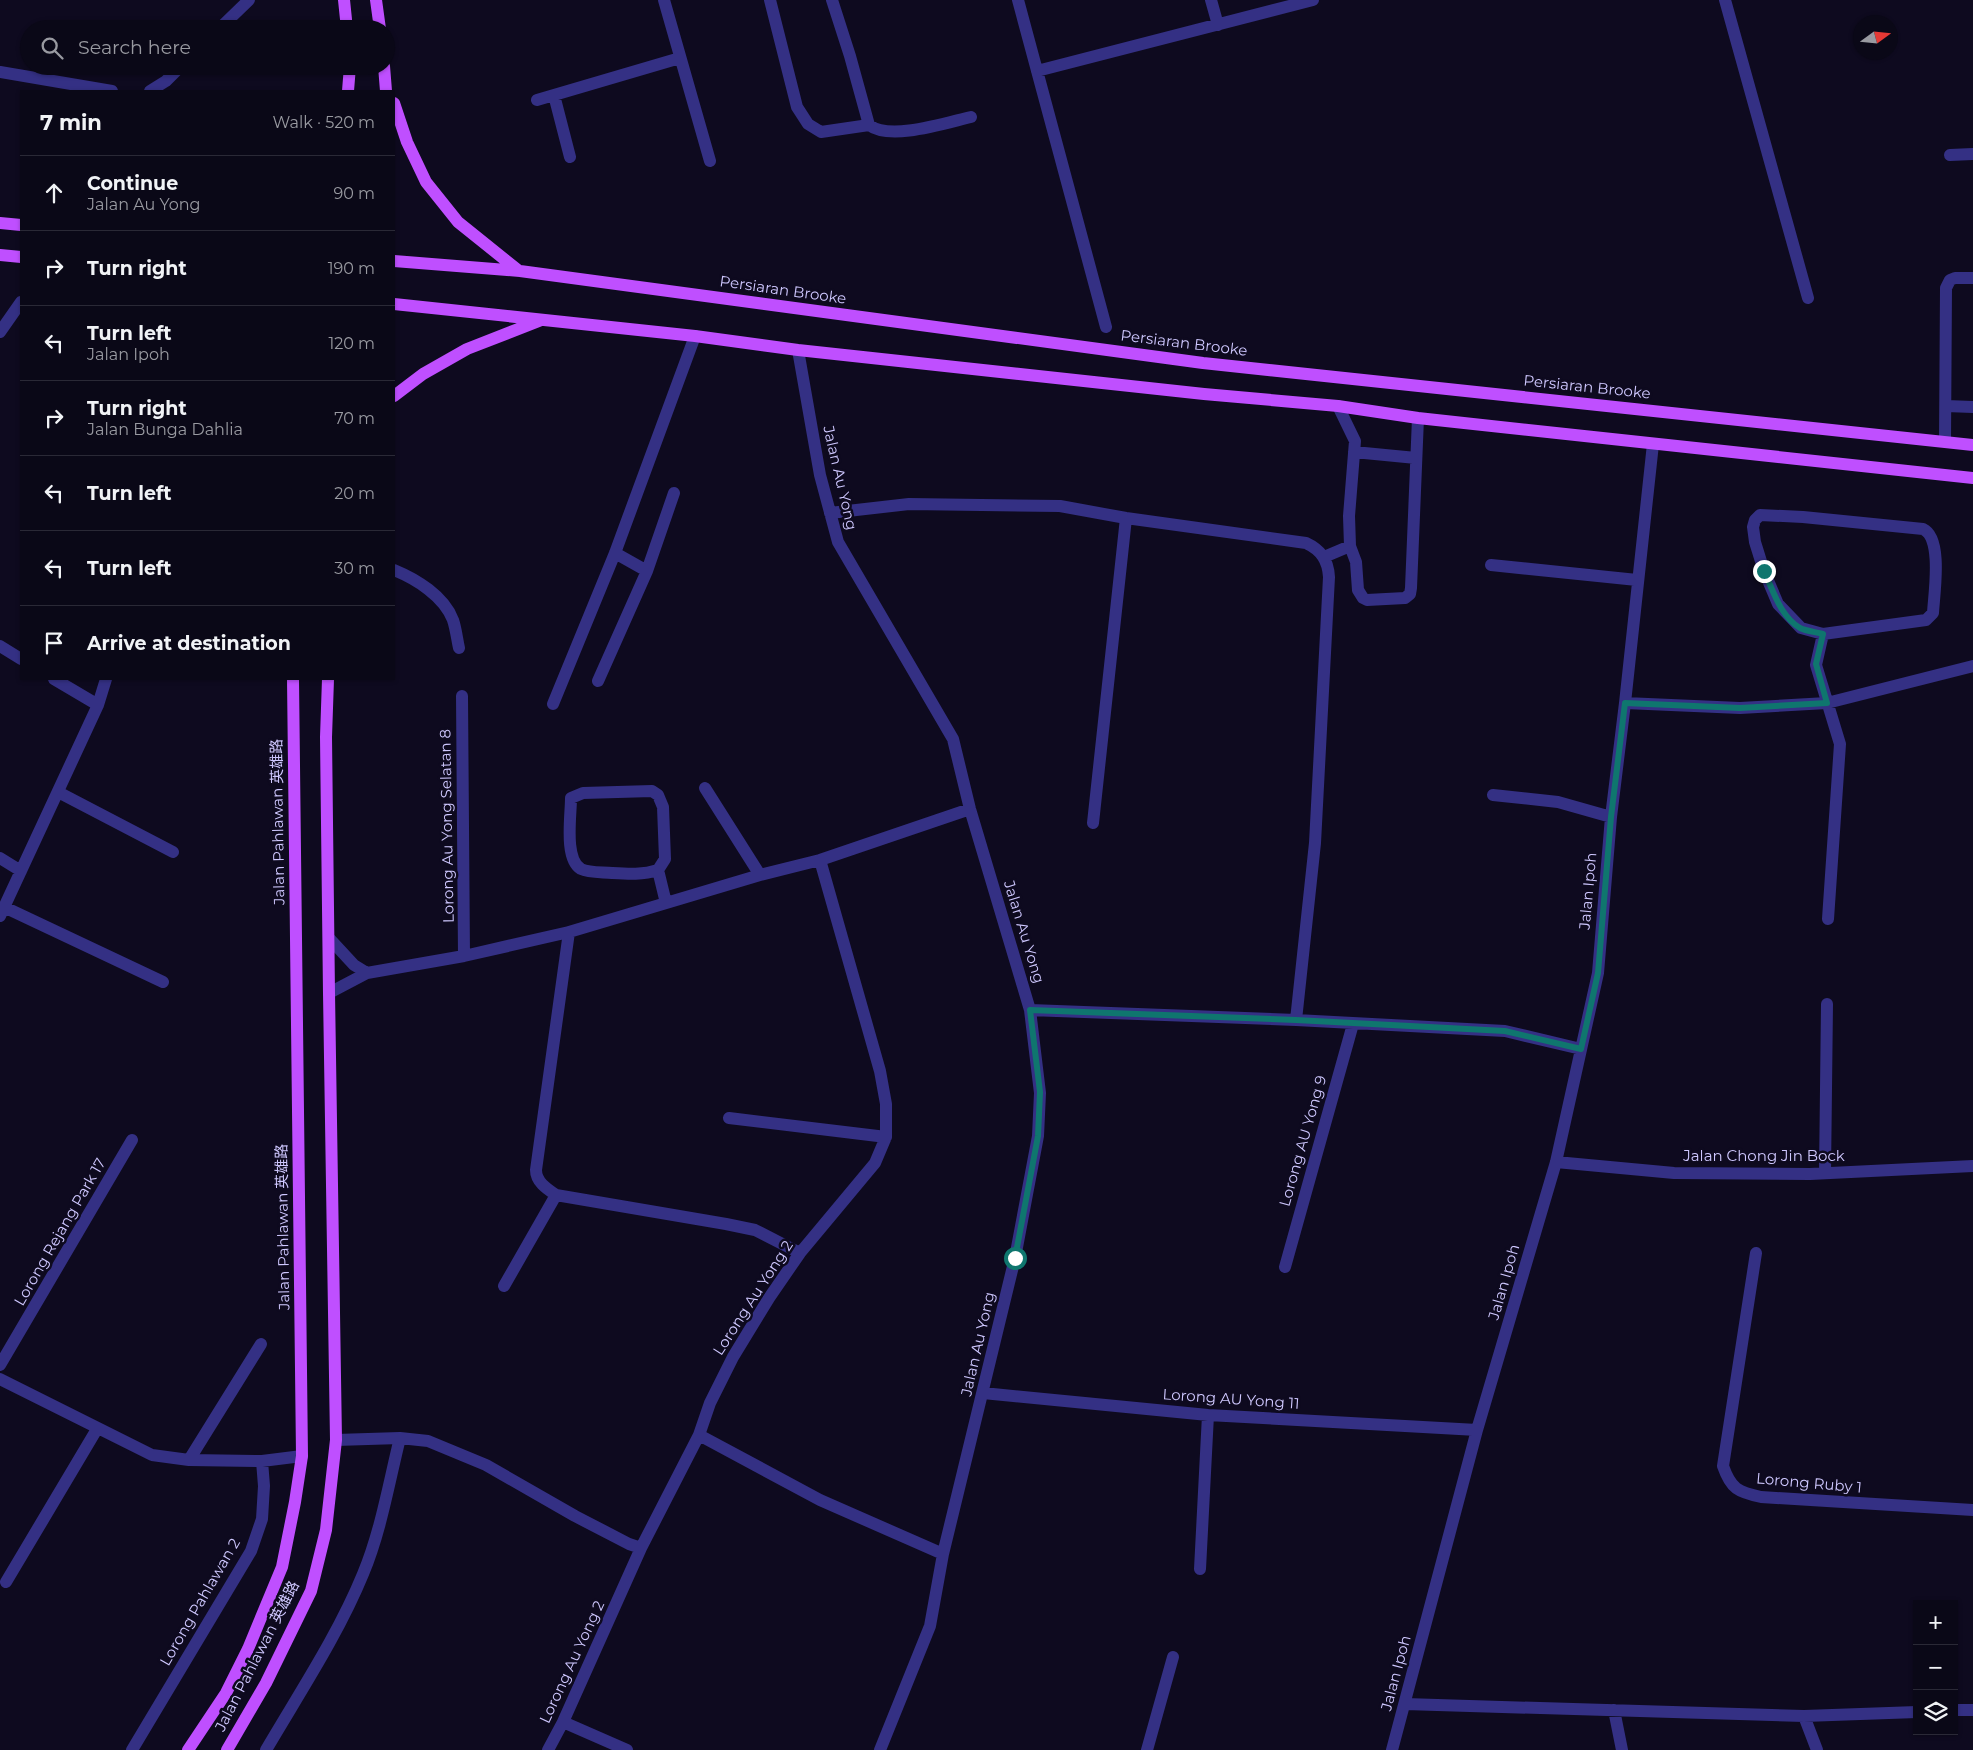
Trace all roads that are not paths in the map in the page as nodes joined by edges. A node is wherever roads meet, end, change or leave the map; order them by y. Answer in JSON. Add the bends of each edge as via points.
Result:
{"nodes":[{"id":1,"x":249,"y":0,"type":"edge"},
{"id":2,"x":344,"y":0,"type":"edge"},
{"id":3,"x":376,"y":0,"type":"edge"},
{"id":4,"x":664,"y":0,"type":"edge"},
{"id":5,"x":770,"y":0,"type":"edge"},
{"id":6,"x":832,"y":0,"type":"edge"},
{"id":7,"x":1018,"y":0,"type":"edge"},
{"id":8,"x":1212,"y":0,"type":"edge"},
{"id":9,"x":1313,"y":0,"type":"edge"},
{"id":10,"x":1725,"y":0,"type":"edge"},
{"id":11,"x":228,"y":20,"type":"edge"},
{"id":12,"x":346,"y":20,"type":"edge"},
{"id":13,"x":379,"y":20,"type":"edge"},
{"id":14,"x":1218,"y":25,"type":"junction"},
{"id":15,"x":680,"y":58,"type":"junction"},
{"id":16,"x":1037,"y":71,"type":"junction"},
{"id":17,"x":0,"y":72,"type":"edge"},
{"id":18,"x":172,"y":75,"type":"edge"},
{"id":19,"x":349,"y":75,"type":"edge"},
{"id":20,"x":385,"y":75,"type":"edge"},
{"id":21,"x":387,"y":88,"type":"edge"},
{"id":22,"x":106,"y":90,"type":"edge"},
{"id":23,"x":152,"y":90,"type":"edge"},
{"id":24,"x":348,"y":90,"type":"edge"},
{"id":25,"x":554,"y":95,"type":"junction"},
{"id":26,"x":537,"y":100,"type":"dead end"},
{"id":27,"x":395,"y":106,"type":"edge"},
{"id":28,"x":971,"y":117,"type":"dead end"},
{"id":29,"x":869,"y":125,"type":"junction"},
{"id":30,"x":1973,"y":154,"type":"edge"},
{"id":31,"x":1950,"y":155,"type":"dead end"},
{"id":32,"x":570,"y":157,"type":"dead end"},
{"id":33,"x":710,"y":161,"type":"dead end"},
{"id":34,"x":0,"y":223,"type":"edge"},
{"id":35,"x":20,"y":225,"type":"edge"},
{"id":36,"x":0,"y":255,"type":"edge"},
{"id":37,"x":20,"y":257,"type":"edge"},
{"id":38,"x":395,"y":260,"type":"edge"},
{"id":39,"x":520,"y":271,"type":"junction"},
{"id":40,"x":1973,"y":278,"type":"edge"},
{"id":41,"x":1808,"y":298,"type":"dead end"},
{"id":42,"x":20,"y":303,"type":"edge"},
{"id":43,"x":395,"y":304,"type":"edge"},
{"id":44,"x":542,"y":320,"type":"junction"},
{"id":45,"x":1106,"y":327,"type":"dead end"},
{"id":46,"x":0,"y":332,"type":"edge"},
{"id":47,"x":695,"y":336,"type":"junction"},
{"id":48,"x":798,"y":350,"type":"junction"},
{"id":49,"x":395,"y":395,"type":"edge"},
{"id":50,"x":1338,"y":406,"type":"junction"},
{"id":51,"x":1946,"y":406,"type":"junction"},
{"id":52,"x":1973,"y":407,"type":"edge"},
{"id":53,"x":1418,"y":418,"type":"junction"},
{"id":54,"x":1945,"y":441,"type":"junction"},
{"id":55,"x":1653,"y":444,"type":"junction"},
{"id":56,"x":1973,"y":445,"type":"edge"},
{"id":57,"x":1354,"y":452,"type":"junction"},
{"id":58,"x":1416,"y":458,"type":"junction"},
{"id":59,"x":1973,"y":478,"type":"edge"},
{"id":60,"x":674,"y":493,"type":"dead end"},
{"id":61,"x":830,"y":514,"type":"junction"},
{"id":62,"x":1126,"y":518,"type":"junction"},
{"id":63,"x":1350,"y":546,"type":"junction"},
{"id":64,"x":615,"y":553,"type":"junction"},
{"id":65,"x":1324,"y":557,"type":"junction"},
{"id":66,"x":1491,"y":565,"type":"dead end"},
{"id":67,"x":395,"y":570,"type":"edge"},
{"id":68,"x":647,"y":571,"type":"junction"},
{"id":69,"x":1638,"y":580,"type":"junction"},
{"id":70,"x":1823,"y":634,"type":"junction"},
{"id":71,"x":0,"y":646,"type":"edge"},
{"id":72,"x":459,"y":648,"type":"dead end"},
{"id":73,"x":20,"y":658,"type":"edge"},
{"id":74,"x":1973,"y":666,"type":"edge"},
{"id":75,"x":56,"y":680,"type":"edge"},
{"id":76,"x":106,"y":680,"type":"edge"},
{"id":77,"x":293,"y":680,"type":"edge"},
{"id":78,"x":328,"y":680,"type":"edge"},
{"id":79,"x":598,"y":681,"type":"dead end"},
{"id":80,"x":462,"y":696,"type":"dead end"},
{"id":81,"x":1625,"y":703,"type":"junction"},
{"id":82,"x":1827,"y":703,"type":"junction"},
{"id":83,"x":552,"y":704,"type":"dead end"},
{"id":84,"x":98,"y":705,"type":"junction"},
{"id":85,"x":705,"y":788,"type":"dead end"},
{"id":86,"x":58,"y":792,"type":"junction"},
{"id":87,"x":1493,"y":794,"type":"dead end"},
{"id":88,"x":970,"y":809,"type":"junction"},
{"id":89,"x":1611,"y":817,"type":"junction"},
{"id":90,"x":1093,"y":823,"type":"dead end"},
{"id":91,"x":173,"y":852,"type":"dead end"},
{"id":92,"x":0,"y":858,"type":"edge"},
{"id":93,"x":820,"y":860,"type":"junction"},
{"id":94,"x":658,"y":870,"type":"junction"},
{"id":95,"x":21,"y":871,"type":"junction"},
{"id":96,"x":760,"y":875,"type":"junction"},
{"id":97,"x":666,"y":903,"type":"junction"},
{"id":98,"x":2,"y":912,"type":"edge"},
{"id":99,"x":1828,"y":919,"type":"dead end"},
{"id":100,"x":569,"y":932,"type":"junction"},
{"id":101,"x":329,"y":938,"type":"junction"},
{"id":102,"x":464,"y":956,"type":"junction"},
{"id":103,"x":367,"y":973,"type":"junction"},
{"id":104,"x":163,"y":982,"type":"dead end"},
{"id":105,"x":329,"y":993,"type":"junction"},
{"id":106,"x":1827,"y":1004,"type":"dead end"},
{"id":107,"x":1030,"y":1010,"type":"junction"},
{"id":108,"x":1296,"y":1020,"type":"junction"},
{"id":109,"x":1352,"y":1024,"type":"junction"},
{"id":110,"x":1581,"y":1049,"type":"junction"},
{"id":111,"x":729,"y":1118,"type":"dead end"},
{"id":112,"x":886,"y":1137,"type":"junction"},
{"id":113,"x":132,"y":1140,"type":"dead end"},
{"id":114,"x":1556,"y":1162,"type":"junction"},
{"id":115,"x":1973,"y":1166,"type":"edge"},
{"id":116,"x":1825,"y":1173,"type":"junction"},
{"id":117,"x":556,"y":1195,"type":"junction"},
{"id":118,"x":800,"y":1252,"type":"junction"},
{"id":119,"x":1756,"y":1253,"type":"dead end"},
{"id":120,"x":1285,"y":1267,"type":"dead end"},
{"id":121,"x":504,"y":1286,"type":"dead end"},
{"id":122,"x":261,"y":1344,"type":"dead end"},
{"id":123,"x":0,"y":1365,"type":"edge"},
{"id":124,"x":0,"y":1379,"type":"edge"},
{"id":125,"x":983,"y":1393,"type":"junction"},
{"id":126,"x":1208,"y":1415,"type":"junction"},
{"id":127,"x":97,"y":1429,"type":"junction"},
{"id":128,"x":1477,"y":1430,"type":"junction"},
{"id":129,"x":699,"y":1435,"type":"junction"},
{"id":130,"x":400,"y":1438,"type":"junction"},
{"id":131,"x":336,"y":1440,"type":"junction"},
{"id":132,"x":302,"y":1456,"type":"junction"},
{"id":133,"x":189,"y":1460,"type":"junction"},
{"id":134,"x":262,"y":1461,"type":"junction"},
{"id":135,"x":1973,"y":1510,"type":"edge"},
{"id":136,"x":641,"y":1548,"type":"junction"},
{"id":137,"x":943,"y":1554,"type":"junction"},
{"id":138,"x":1200,"y":1569,"type":"dead end"},
{"id":139,"x":6,"y":1582,"type":"dead end"},
{"id":140,"x":1173,"y":1657,"type":"dead end"},
{"id":141,"x":1405,"y":1704,"type":"junction"},
{"id":142,"x":1614,"y":1710,"type":"junction"},
{"id":143,"x":1958,"y":1710,"type":"edge"},
{"id":144,"x":1973,"y":1710,"type":"edge"},
{"id":145,"x":1913,"y":1712,"type":"edge"},
{"id":146,"x":1804,"y":1716,"type":"junction"},
{"id":147,"x":563,"y":1722,"type":"junction"},
{"id":148,"x":132,"y":1750,"type":"edge"},
{"id":149,"x":188,"y":1750,"type":"edge"},
{"id":150,"x":227,"y":1750,"type":"edge"},
{"id":151,"x":266,"y":1750,"type":"edge"},
{"id":152,"x":548,"y":1750,"type":"edge"},
{"id":153,"x":627,"y":1750,"type":"edge"},
{"id":154,"x":880,"y":1750,"type":"edge"},
{"id":155,"x":1147,"y":1750,"type":"edge"},
{"id":156,"x":1392,"y":1750,"type":"edge"},
{"id":157,"x":1622,"y":1750,"type":"edge"},
{"id":158,"x":1817,"y":1750,"type":"edge"}],
"edges":[{"from":1,"to":11,"type":"street"},
{"from":2,"to":12,"type":"main road"},
{"from":3,"to":13,"type":"main road"},
{"from":4,"to":15,"type":"street"},
{"from":5,"to":29,"type":"street","via":[[797,107],[808,124],[820,132]]},
{"from":6,"to":29,"type":"street"},
{"from":7,"to":16,"type":"street"},
{"from":8,"to":14,"type":"street"},
{"from":9,"to":14,"type":"street"},
{"from":10,"to":41,"type":"street"},
{"from":14,"to":16,"type":"street"},
{"from":15,"to":25,"type":"street"},
{"from":15,"to":33,"type":"street"},
{"from":16,"to":45,"type":"street"},
{"from":17,"to":22,"type":"street"},
{"from":18,"to":23,"type":"street"},
{"from":19,"to":24,"type":"main road"},
{"from":20,"to":21,"type":"main road"},
{"from":25,"to":26,"type":"street"},
{"from":25,"to":32,"type":"street"},
{"from":27,"to":39,"type":"main road","via":[[426,182],[458,222]]},
{"from":28,"to":29,"type":"street","via":[[897,132],[875,130]]},
{"from":30,"to":31,"type":"street"},
{"from":34,"to":35,"type":"main road"},
{"from":36,"to":37,"type":"main road"},
{"from":38,"to":39,"type":"main road","name":"Persiaran Brooke"},
{"from":39,"to":54,"type":"main road","name":"Persiaran Brooke","via":[[1203,363]]},
{"from":40,"to":51,"type":"street","via":[[1955,278],[1946,288]]},
{"from":42,"to":46,"type":"street"},
{"from":43,"to":44,"type":"main road"},
{"from":44,"to":47,"type":"main road"},
{"from":44,"to":49,"type":"main road","via":[[467,349],[423,374]]},
{"from":47,"to":48,"type":"main road"},
{"from":47,"to":64,"type":"street"},
{"from":48,"to":50,"type":"main road"},
{"from":48,"to":61,"type":"street","name":"Jalan Au Yong","via":[[820,476]]},
{"from":50,"to":53,"type":"main road"},
{"from":50,"to":57,"type":"street","via":[[1355,441]]},
{"from":51,"to":52,"type":"street"},
{"from":51,"to":54,"type":"street"},
{"from":53,"to":55,"type":"main road"},
{"from":53,"to":58,"type":"street"},
{"from":54,"to":56,"type":"main road","name":"Persiaran Brooke"},
{"from":55,"to":59,"type":"main road"},
{"from":55,"to":69,"type":"street","name":"Jalan Ipoh"},
{"from":57,"to":58,"type":"street"},
{"from":57,"to":63,"type":"street"},
{"from":58,"to":63,"type":"street","via":[[1410,594],[1405,598],[1363,598],[1358,590],[1355,555]]},
{"from":60,"to":68,"type":"street"},
{"from":61,"to":62,"type":"street","via":[[928,504],[1060,506]]},
{"from":61,"to":88,"type":"street","name":"Jalan Au Yong","via":[[838,542],[953,739]]},
{"from":62,"to":65,"type":"street","via":[[1306,543]]},
{"from":62,"to":90,"type":"street"},
{"from":63,"to":65,"type":"street"},
{"from":64,"to":68,"type":"street"},
{"from":64,"to":83,"type":"street"},
{"from":65,"to":108,"type":"street","via":[[1329,577],[1315,843]]},
{"from":66,"to":69,"type":"street"},
{"from":67,"to":72,"type":"street","via":[[410,576],[442,601],[453,620]]},
{"from":68,"to":79,"type":"street"},
{"from":69,"to":81,"type":"street","name":"Jalan Ipoh"},
{"from":70,"to":70,"type":"street","via":[[1801,628],[1778,604],[1755,542],[1755,520],[1760,515],[1928,531],[1936,549],[1933,613],[1926,620]]},
{"from":70,"to":82,"type":"street","via":[[1816,664]]},
{"from":71,"to":73,"type":"street"},
{"from":74,"to":82,"type":"street"},
{"from":75,"to":84,"type":"street"},
{"from":76,"to":84,"type":"street"},
{"from":77,"to":132,"type":"main road","name":"Jalan Pahlawan 英雄路"},
{"from":78,"to":101,"type":"main road","name":"Jalan Pahlawan 英雄路"},
{"from":80,"to":102,"type":"street","name":"Lorong Au Yong Selatan 8"},
{"from":81,"to":82,"type":"street","via":[[1740,708]]},
{"from":81,"to":89,"type":"street","name":"Jalan Ipoh"},
{"from":82,"to":99,"type":"street","via":[[1840,744]]},
{"from":84,"to":86,"type":"street"},
{"from":85,"to":96,"type":"street"},
{"from":86,"to":91,"type":"street"},
{"from":86,"to":95,"type":"street"},
{"from":87,"to":89,"type":"street","via":[[1558,802]]},
{"from":88,"to":93,"type":"street"},
{"from":88,"to":107,"type":"street","name":"Jalan Au Yong"},
{"from":89,"to":110,"type":"street","name":"Jalan Ipoh","via":[[1598,973]]},
{"from":92,"to":95,"type":"street"},
{"from":93,"to":96,"type":"street"},
{"from":93,"to":112,"type":"street","name":"Lorong Au Yong 2","via":[[880,1071],[886,1104]]},
{"from":94,"to":94,"type":"street","via":[[633,874],[580,869],[570,853],[571,798],[583,793],[652,791],[658,795],[663,807],[665,859]]},
{"from":94,"to":97,"type":"street"},
{"from":95,"to":98,"type":"street"},
{"from":96,"to":97,"type":"street"},
{"from":97,"to":100,"type":"street"},
{"from":98,"to":104,"type":"street"},
{"from":100,"to":102,"type":"street"},
{"from":100,"to":117,"type":"street","via":[[536,1170],[545,1188]]},
{"from":101,"to":103,"type":"street","via":[[354,965]]},
{"from":101,"to":105,"type":"main road","name":"Jalan Pahlawan 英雄路"},
{"from":102,"to":103,"type":"street"},
{"from":103,"to":105,"type":"street"},
{"from":105,"to":131,"type":"main road","name":"Jalan Pahlawan 英雄路"},
{"from":106,"to":116,"type":"street"},
{"from":107,"to":108,"type":"street"},
{"from":107,"to":125,"type":"street","name":"Jalan Au Yong","via":[[1040,1092],[1038,1136],[1015,1258]]},
{"from":108,"to":109,"type":"street"},
{"from":109,"to":110,"type":"street","via":[[1505,1031]]},
{"from":109,"to":120,"type":"street","name":"Lorong AU Yong 9"},
{"from":110,"to":114,"type":"street","name":"Jalan Ipoh"},
{"from":111,"to":112,"type":"street"},
{"from":112,"to":118,"type":"street","name":"Lorong Au Yong 2","via":[[875,1163]]},
{"from":113,"to":123,"type":"street","name":"Lorong Rejang Park 17"},
{"from":114,"to":116,"type":"street","name":"Jalan Chong Jin Bock","via":[[1674,1173]]},
{"from":114,"to":128,"type":"street","name":"Jalan Ipoh"},
{"from":115,"to":116,"type":"street","name":"Jalan Chong Jin Bock"},
{"from":117,"to":118,"type":"street","via":[[755,1230]]},
{"from":117,"to":121,"type":"street"},
{"from":118,"to":129,"type":"street","name":"Lorong Au Yong 2","via":[[732,1357]]},
{"from":119,"to":135,"type":"street","name":"Lorong Ruby 1","via":[[1724,1466],[1728,1481],[1748,1494],[1761,1497]]},
{"from":122,"to":133,"type":"street"},
{"from":124,"to":127,"type":"street"},
{"from":125,"to":126,"type":"street","name":"Lorong AU Yong 11"},
{"from":125,"to":137,"type":"street","name":"Jalan Au Yong"},
{"from":126,"to":128,"type":"street","name":"Lorong AU Yong 11"},
{"from":126,"to":138,"type":"street"},
{"from":127,"to":133,"type":"street","via":[[152,1455]]},
{"from":127,"to":139,"type":"street"},
{"from":128,"to":141,"type":"street","name":"Jalan Ipoh"},
{"from":129,"to":136,"type":"street","name":"Lorong Au Yong 2"},
{"from":129,"to":137,"type":"street","via":[[820,1500]]},
{"from":130,"to":131,"type":"street"},
{"from":130,"to":136,"type":"street","via":[[428,1440],[486,1465],[590,1524]]},
{"from":130,"to":151,"type":"street","via":[[364,1571],[348,1607]]},
{"from":131,"to":150,"type":"main road","name":"Jalan Pahlawan 英雄路","via":[[326,1530],[311,1591],[266,1683]]},
{"from":132,"to":134,"type":"street"},
{"from":132,"to":149,"type":"main road","name":"Jalan Pahlawan 英雄路","via":[[282,1567],[248,1650],[226,1693]]},
{"from":133,"to":134,"type":"street"},
{"from":134,"to":148,"type":"street","name":"Lorong Pahlawan 2","via":[[262,1518],[251,1551]]},
{"from":136,"to":147,"type":"street","name":"Lorong Au Yong 2"},
{"from":137,"to":154,"type":"street","name":"Jalan Au Yong","via":[[930,1626]]},
{"from":140,"to":155,"type":"street"},
{"from":141,"to":142,"type":"street"},
{"from":141,"to":156,"type":"street","name":"Jalan Ipoh"},
{"from":142,"to":146,"type":"street"},
{"from":142,"to":157,"type":"street"},
{"from":143,"to":144,"type":"street"},
{"from":145,"to":146,"type":"street"},
{"from":146,"to":158,"type":"street"},
{"from":147,"to":152,"type":"street","name":"Lorong Au Yong 2"},
{"from":147,"to":153,"type":"street"}]}
